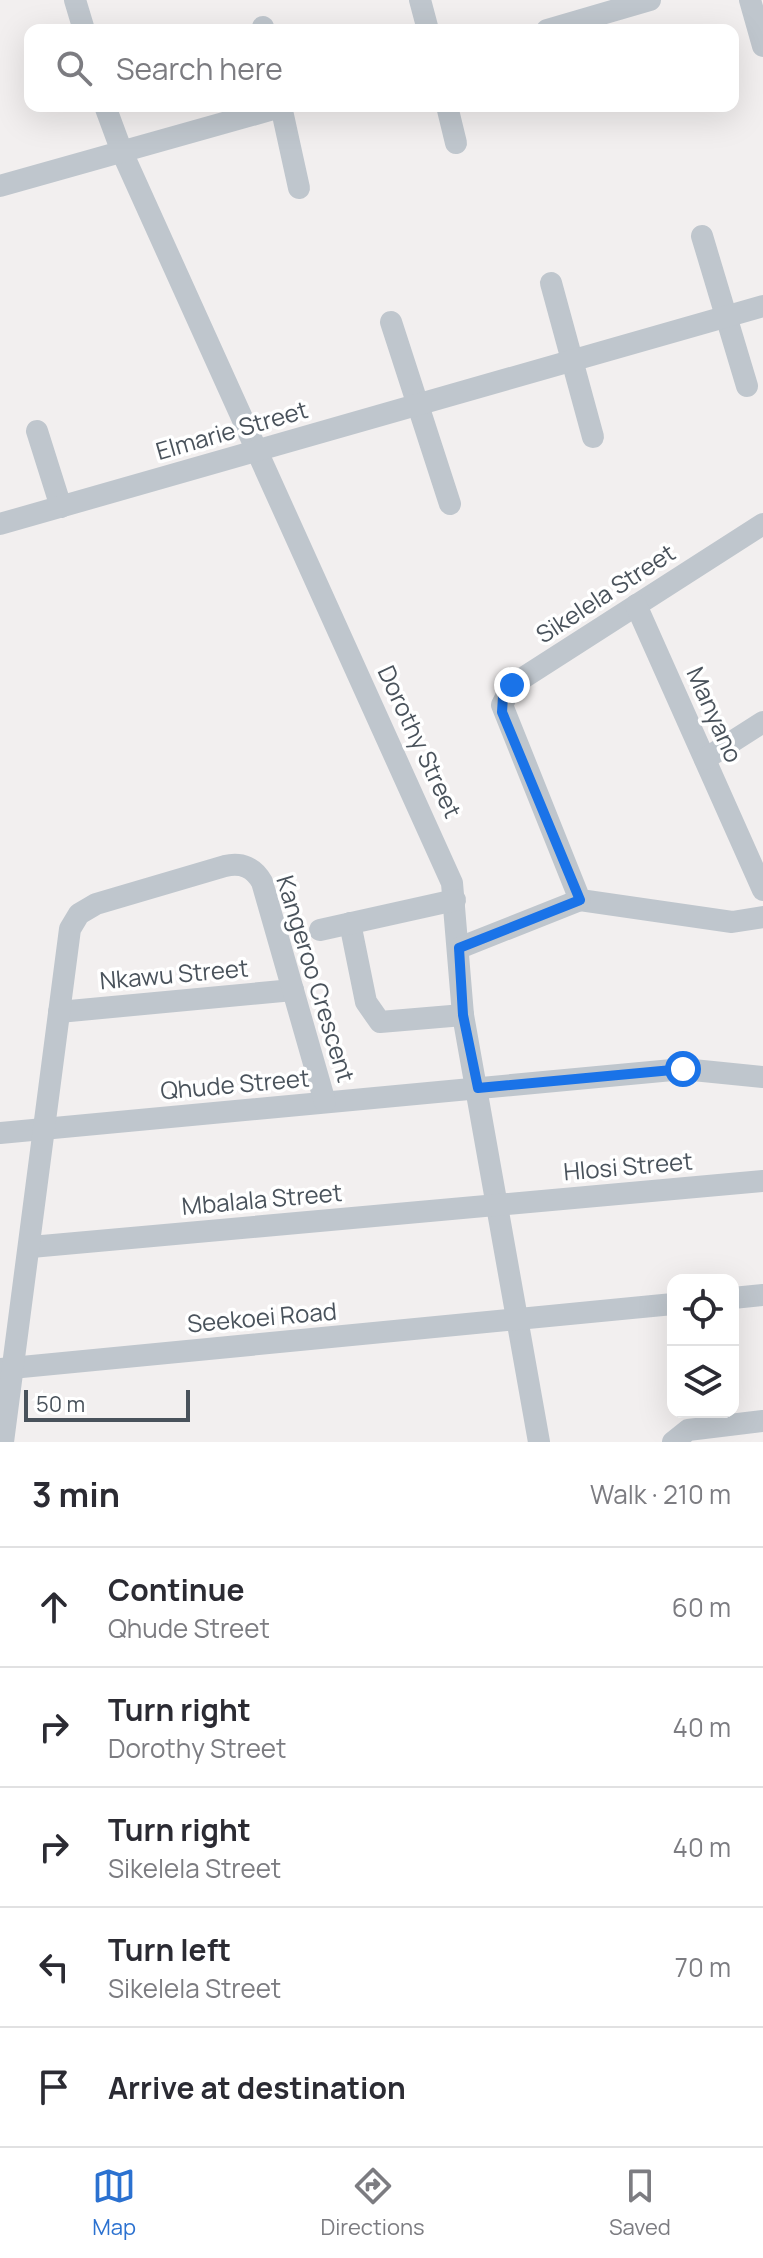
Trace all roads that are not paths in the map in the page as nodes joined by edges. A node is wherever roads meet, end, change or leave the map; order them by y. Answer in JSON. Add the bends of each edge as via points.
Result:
{"nodes":[{"id":1,"x":75,"y":0,"type":"edge"},
{"id":2,"x":420,"y":0,"type":"edge"},
{"id":3,"x":650,"y":0,"type":"edge"},
{"id":4,"x":750,"y":0,"type":"edge"},
{"id":5,"x":586,"y":16,"type":"edge"},
{"id":6,"x":82,"y":24,"type":"edge"},
{"id":7,"x":426,"y":24,"type":"edge"},
{"id":8,"x":564,"y":24,"type":"edge"},
{"id":9,"x":763,"y":46,"type":"edge"},
{"id":10,"x":107,"y":112,"type":"edge"},
{"id":11,"x":261,"y":112,"type":"edge"},
{"id":12,"x":283,"y":112,"type":"edge"},
{"id":13,"x":448,"y":112,"type":"edge"},
{"id":14,"x":456,"y":143,"type":"dead end"},
{"id":15,"x":122,"y":152,"type":"junction"},
{"id":16,"x":0,"y":186,"type":"edge"},
{"id":17,"x":299,"y":188,"type":"dead end"},
{"id":18,"x":702,"y":236,"type":"dead end"},
{"id":19,"x":551,"y":283,"type":"dead end"},
{"id":20,"x":763,"y":306,"type":"edge"},
{"id":21,"x":726,"y":316,"type":"junction"},
{"id":22,"x":391,"y":322,"type":"dead end"},
{"id":23,"x":572,"y":361,"type":"junction"},
{"id":24,"x":747,"y":386,"type":"dead end"},
{"id":25,"x":417,"y":405,"type":"junction"},
{"id":26,"x":37,"y":431,"type":"dead end"},
{"id":27,"x":593,"y":437,"type":"dead end"},
{"id":28,"x":257,"y":450,"type":"junction"},
{"id":29,"x":450,"y":504,"type":"dead end"},
{"id":30,"x":61,"y":507,"type":"junction"},
{"id":31,"x":0,"y":524,"type":"edge"},
{"id":32,"x":763,"y":524,"type":"edge"},
{"id":33,"x":636,"y":605,"type":"junction"},
{"id":34,"x":763,"y":722,"type":"edge"},
{"id":35,"x":705,"y":759,"type":"junction"},
{"id":36,"x":763,"y":890,"type":"edge"},
{"id":37,"x":455,"y":900,"type":"junction"},
{"id":38,"x":580,"y":900,"type":"junction"},
{"id":39,"x":763,"y":917,"type":"edge"},
{"id":40,"x":350,"y":923,"type":"junction"},
{"id":41,"x":320,"y":930,"type":"dead end"},
{"id":42,"x":459,"y":948,"type":"junction"},
{"id":43,"x":293,"y":990,"type":"junction"},
{"id":44,"x":59,"y":1012,"type":"junction"},
{"id":45,"x":463,"y":1015,"type":"junction"},
{"id":46,"x":763,"y":1077,"type":"edge"},
{"id":47,"x":478,"y":1088,"type":"junction"},
{"id":48,"x":325,"y":1102,"type":"junction"},
{"id":49,"x":46,"y":1128,"type":"junction"},
{"id":50,"x":0,"y":1133,"type":"edge"},
{"id":51,"x":763,"y":1181,"type":"edge"},
{"id":52,"x":498,"y":1205,"type":"junction"},
{"id":53,"x":31,"y":1247,"type":"junction"},
{"id":54,"x":763,"y":1295,"type":"edge"},
{"id":55,"x":739,"y":1297,"type":"edge"},
{"id":56,"x":667,"y":1305,"type":"edge"},
{"id":57,"x":516,"y":1320,"type":"junction"},
{"id":58,"x":7,"y":1368,"type":"edge"},
{"id":59,"x":763,"y":1421,"type":"edge"},
{"id":60,"x":3,"y":1442,"type":"edge"},
{"id":61,"x":539,"y":1442,"type":"edge"},
{"id":62,"x":673,"y":1442,"type":"edge"}],
"edges":[{"from":1,"to":6,"type":"street"},
{"from":2,"to":7,"type":"street"},
{"from":3,"to":5,"type":"street"},
{"from":4,"to":9,"type":"street"},
{"from":5,"to":8,"type":"street"},
{"from":10,"to":15,"type":"street","name":"Dorothy Street"},
{"from":11,"to":15,"type":"street"},
{"from":12,"to":17,"type":"street"},
{"from":13,"to":14,"type":"street"},
{"from":15,"to":16,"type":"street"},
{"from":15,"to":28,"type":"street","name":"Dorothy Street"},
{"from":18,"to":21,"type":"street"},
{"from":19,"to":23,"type":"street"},
{"from":20,"to":21,"type":"street","name":"Elmarie Street"},
{"from":21,"to":23,"type":"street","name":"Elmarie Street"},
{"from":21,"to":24,"type":"street"},
{"from":22,"to":25,"type":"street"},
{"from":23,"to":25,"type":"street","name":"Elmarie Street"},
{"from":23,"to":27,"type":"street"},
{"from":25,"to":28,"type":"street","name":"Elmarie Street"},
{"from":25,"to":29,"type":"street"},
{"from":26,"to":30,"type":"street"},
{"from":28,"to":30,"type":"street","name":"Elmarie Street"},
{"from":28,"to":37,"type":"street","name":"Dorothy Street","via":[[443,857]]},
{"from":30,"to":31,"type":"street","name":"Elmarie Street"},
{"from":32,"to":33,"type":"street","name":"Sikelela Street"},
{"from":33,"to":35,"type":"street","name":"Manyano"},
{"from":33,"to":38,"type":"street","name":"Sikelela Street","via":[[512,685],[502,705]]},
{"from":34,"to":35,"type":"street"},
{"from":35,"to":36,"type":"street","name":"Manyano"},
{"from":37,"to":40,"type":"street"},
{"from":37,"to":42,"type":"street","name":"Dorothy Street"},
{"from":38,"to":39,"type":"street","via":[[732,922]]},
{"from":38,"to":42,"type":"street"},
{"from":40,"to":41,"type":"street"},
{"from":40,"to":45,"type":"street","via":[[366,1002],[380,1022]]},
{"from":42,"to":45,"type":"street","name":"Dorothy Street"},
{"from":43,"to":44,"type":"street","name":"Nkawu Street"},
{"from":43,"to":44,"type":"street","name":"Kangeroo Crescent","via":[[262,882],[247,867],[233,864],[96,904],[79,914],[70,929]]},
{"from":43,"to":48,"type":"street","name":"Kangeroo Crescent"},
{"from":44,"to":49,"type":"street","name":"Kangeroo Crescent"},
{"from":45,"to":47,"type":"street","name":"Dorothy Street"},
{"from":46,"to":47,"type":"street","name":"Qhude Street","via":[[683,1069]]},
{"from":47,"to":48,"type":"street","name":"Qhude Street"},
{"from":47,"to":52,"type":"street","name":"Dorothy Street"},
{"from":48,"to":49,"type":"street","name":"Qhude Street"},
{"from":49,"to":50,"type":"street","name":"Qhude Street"},
{"from":49,"to":53,"type":"street","name":"Kangeroo Crescent"},
{"from":51,"to":52,"type":"street","name":"Hlosi Street"},
{"from":52,"to":53,"type":"street","name":"Mbalala Street"},
{"from":52,"to":57,"type":"street","name":"Dorothy Street"},
{"from":53,"to":58,"type":"street","name":"Kangeroo Crescent"},
{"from":54,"to":55,"type":"street"},
{"from":56,"to":57,"type":"street","name":"Seekoei Road"},
{"from":57,"to":58,"type":"street","name":"Seekoei Road"},
{"from":57,"to":61,"type":"street","name":"Dorothy Street"},
{"from":58,"to":60,"type":"street","name":"Kangeroo Crescent"},
{"from":59,"to":62,"type":"street","via":[[688,1430]]}]}
